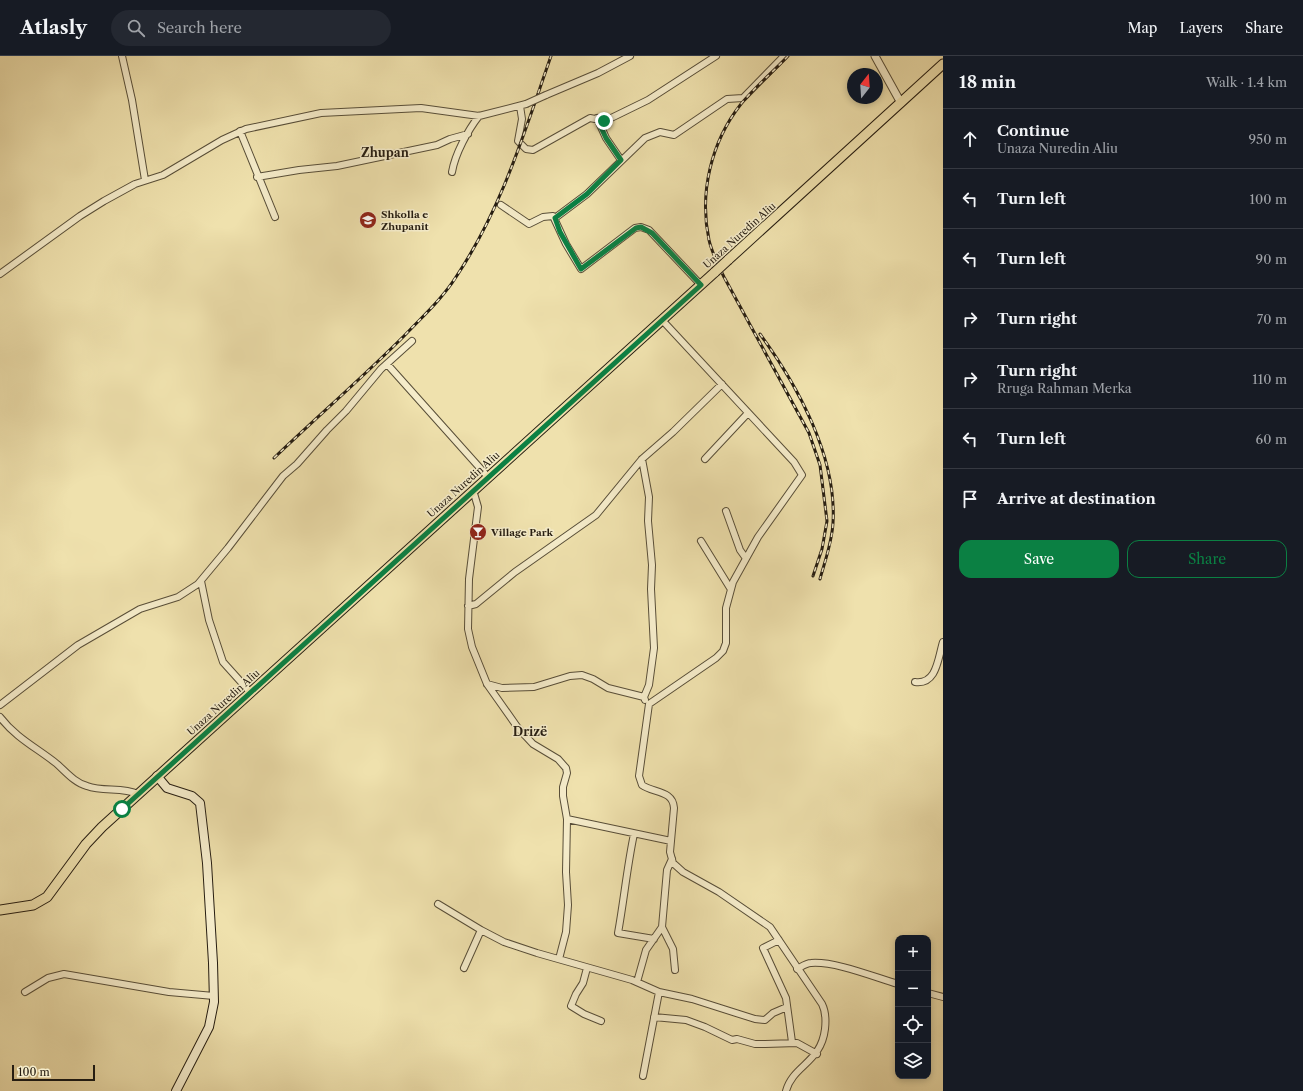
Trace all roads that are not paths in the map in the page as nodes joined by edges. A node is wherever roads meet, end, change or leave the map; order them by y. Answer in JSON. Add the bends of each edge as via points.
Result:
{"nodes":[{"id":1,"x":122,"y":56,"type":"edge"},
{"id":2,"x":630,"y":56,"type":"edge"},
{"id":3,"x":716,"y":56,"type":"edge"},
{"id":4,"x":784,"y":56,"type":"edge"},
{"id":5,"x":875,"y":56,"type":"edge"},
{"id":6,"x":943,"y":64,"type":"edge"},
{"id":7,"x":901,"y":103,"type":"junction"},
{"id":8,"x":523,"y":105,"type":"junction"},
{"id":9,"x":479,"y":116,"type":"junction"},
{"id":10,"x":600,"y":121,"type":"junction"},
{"id":11,"x":240,"y":131,"type":"junction"},
{"id":12,"x":468,"y":134,"type":"junction"},
{"id":13,"x":621,"y":160,"type":"junction"},
{"id":14,"x":452,"y":172,"type":"dead end"},
{"id":15,"x":257,"y":177,"type":"junction"},
{"id":16,"x":145,"y":180,"type":"junction"},
{"id":17,"x":501,"y":205,"type":"dead end"},
{"id":18,"x":275,"y":217,"type":"dead end"},
{"id":19,"x":555,"y":218,"type":"junction"},
{"id":20,"x":0,"y":274,"type":"edge"},
{"id":21,"x":701,"y":285,"type":"junction"},
{"id":22,"x":662,"y":320,"type":"junction"},
{"id":23,"x":412,"y":341,"type":"dead end"},
{"id":24,"x":387,"y":364,"type":"junction"},
{"id":25,"x":722,"y":384,"type":"junction"},
{"id":26,"x":748,"y":413,"type":"junction"},
{"id":27,"x":642,"y":459,"type":"junction"},
{"id":28,"x":705,"y":459,"type":"dead end"},
{"id":29,"x":488,"y":477,"type":"junction"},
{"id":30,"x":473,"y":490,"type":"junction"},
{"id":31,"x":726,"y":511,"type":"dead end"},
{"id":32,"x":701,"y":541,"type":"dead end"},
{"id":33,"x":745,"y":557,"type":"junction"},
{"id":34,"x":201,"y":581,"type":"junction"},
{"id":35,"x":730,"y":588,"type":"junction"},
{"id":36,"x":468,"y":606,"type":"junction"},
{"id":37,"x":943,"y":642,"type":"edge"},
{"id":38,"x":915,"y":682,"type":"dead end"},
{"id":39,"x":487,"y":684,"type":"junction"},
{"id":40,"x":250,"y":692,"type":"junction"},
{"id":41,"x":644,"y":697,"type":"junction"},
{"id":42,"x":649,"y":704,"type":"junction"},
{"id":43,"x":0,"y":705,"type":"edge"},
{"id":44,"x":0,"y":717,"type":"edge"},
{"id":45,"x":157,"y":776,"type":"junction"},
{"id":46,"x":138,"y":794,"type":"junction"},
{"id":47,"x":567,"y":819,"type":"junction"},
{"id":48,"x":634,"y":834,"type":"junction"},
{"id":49,"x":671,"y":842,"type":"junction"},
{"id":50,"x":672,"y":859,"type":"junction"},
{"id":51,"x":438,"y":904,"type":"dead end"},
{"id":52,"x":0,"y":910,"type":"edge"},
{"id":53,"x":662,"y":927,"type":"junction"},
{"id":54,"x":481,"y":930,"type":"junction"},
{"id":55,"x":654,"y":939,"type":"junction"},
{"id":56,"x":779,"y":940,"type":"junction"},
{"id":57,"x":559,"y":959,"type":"junction"},
{"id":58,"x":464,"y":968,"type":"dead end"},
{"id":59,"x":587,"y":968,"type":"junction"},
{"id":60,"x":796,"y":969,"type":"junction"},
{"id":61,"x":675,"y":970,"type":"dead end"},
{"id":62,"x":637,"y":982,"type":"junction"},
{"id":63,"x":895,"y":983,"type":"edge"},
{"id":64,"x":25,"y":992,"type":"dead end"},
{"id":65,"x":659,"y":992,"type":"junction"},
{"id":66,"x":931,"y":993,"type":"edge"},
{"id":67,"x":214,"y":996,"type":"junction"},
{"id":68,"x":943,"y":997,"type":"edge"},
{"id":69,"x":787,"y":1007,"type":"junction"},
{"id":70,"x":654,"y":1017,"type":"junction"},
{"id":71,"x":601,"y":1021,"type":"dead end"},
{"id":72,"x":792,"y":1042,"type":"junction"},
{"id":73,"x":817,"y":1054,"type":"junction"},
{"id":74,"x":643,"y":1076,"type":"dead end"},
{"id":75,"x":176,"y":1091,"type":"edge"},
{"id":76,"x":786,"y":1091,"type":"edge"}],
"edges":[{"from":1,"to":16,"type":"street"},
{"from":2,"to":8,"type":"street","bridge":true,"via":[[598,73]]},
{"from":3,"to":10,"type":"street","via":[[648,100]]},
{"from":4,"to":13,"type":"street","via":[[743,98],[727,99],[674,135],[664,132],[645,138]]},
{"from":5,"to":7,"type":"street"},
{"from":6,"to":7,"type":"main road","name":"Unaza Nuredin Aliu"},
{"from":7,"to":21,"type":"main road","name":"Unaza Nuredin Aliu","bridge":true},
{"from":8,"to":9,"type":"street"},
{"from":8,"to":10,"type":"street","via":[[518,141],[529,150],[590,118]]},
{"from":9,"to":11,"type":"street","via":[[433,109],[399,108],[321,113]]},
{"from":9,"to":12,"type":"street"},
{"from":10,"to":13,"type":"street","via":[[606,138]]},
{"from":11,"to":15,"type":"street"},
{"from":11,"to":16,"type":"street","via":[[162,175]]},
{"from":12,"to":14,"type":"street","via":[[455,159]]},
{"from":12,"to":15,"type":"street","via":[[437,145],[337,166]]},
{"from":13,"to":19,"type":"street","via":[[587,194]]},
{"from":15,"to":18,"type":"street"},
{"from":16,"to":20,"type":"street","via":[[80,216]]},
{"from":17,"to":19,"type":"street","via":[[529,224],[547,215]]},
{"from":19,"to":21,"type":"street","via":[[581,269],[636,228],[641,227],[652,233]]},
{"from":21,"to":22,"type":"main road","name":"Unaza Nuredin Aliu"},
{"from":22,"to":25,"type":"street"},
{"from":22,"to":29,"type":"main road","name":"Unaza Nuredin Aliu"},
{"from":23,"to":24,"type":"street"},
{"from":24,"to":29,"type":"street"},
{"from":24,"to":34,"type":"street","via":[[297,464],[283,476]]},
{"from":25,"to":26,"type":"street"},
{"from":25,"to":27,"type":"street"},
{"from":26,"to":28,"type":"street"},
{"from":26,"to":33,"type":"street","via":[[794,462],[802,475]]},
{"from":27,"to":36,"type":"street","via":[[596,515],[515,572],[476,604]]},
{"from":27,"to":41,"type":"street","via":[[649,497],[654,648],[649,685]]},
{"from":29,"to":30,"type":"main road","name":"Unaza Nuredin Aliu"},
{"from":30,"to":36,"type":"street","via":[[478,507]]},
{"from":30,"to":40,"type":"main road","name":"Unaza Nuredin Aliu"},
{"from":31,"to":33,"type":"street"},
{"from":32,"to":35,"type":"street"},
{"from":33,"to":35,"type":"street"},
{"from":34,"to":40,"type":"street","via":[[209,620],[223,662]]},
{"from":34,"to":43,"type":"street","via":[[178,596],[140,609],[78,645]]},
{"from":35,"to":42,"type":"street","via":[[725,617],[726,643],[723,651]]},
{"from":36,"to":39,"type":"street","via":[[469,638]]},
{"from":37,"to":38,"type":"street","via":[[932,677],[924,683]]},
{"from":39,"to":41,"type":"street","via":[[502,688],[534,687],[582,675],[608,688]]},
{"from":39,"to":47,"type":"street","via":[[524,736],[564,763],[567,773],[563,791]]},
{"from":40,"to":45,"type":"main road","name":"Unaza Nuredin Aliu"},
{"from":41,"to":42,"type":"street"},
{"from":42,"to":49,"type":"street","via":[[639,780],[645,787],[664,793],[673,801]]},
{"from":44,"to":46,"type":"street","via":[[22,740],[81,784],[91,788]]},
{"from":45,"to":46,"type":"main road","name":"Unaza Nuredin Aliu"},
{"from":45,"to":67,"type":"main road","via":[[167,788],[192,796],[201,808],[207,863]]},
{"from":46,"to":52,"type":"main road","name":"Unaza Nuredin Aliu","via":[[92,836],[47,897],[33,905]]},
{"from":47,"to":48,"type":"street"},
{"from":47,"to":57,"type":"street","via":[[568,905],[566,932]]},
{"from":48,"to":49,"type":"street"},
{"from":48,"to":55,"type":"street","via":[[618,933]]},
{"from":49,"to":50,"type":"street"},
{"from":50,"to":53,"type":"street","via":[[667,870]]},
{"from":50,"to":56,"type":"street","via":[[683,872],[719,892],[764,923],[773,930]]},
{"from":51,"to":54,"type":"street"},
{"from":53,"to":55,"type":"street"},
{"from":53,"to":61,"type":"street","via":[[673,950]]},
{"from":54,"to":57,"type":"street","via":[[504,942]]},
{"from":54,"to":58,"type":"street"},
{"from":55,"to":62,"type":"street","via":[[646,950]]},
{"from":56,"to":60,"type":"street"},
{"from":56,"to":69,"type":"street","via":[[763,948],[784,992]]},
{"from":57,"to":59,"type":"street"},
{"from":59,"to":62,"type":"street"},
{"from":59,"to":71,"type":"street","via":[[571,1006]]},
{"from":60,"to":63,"type":"street","via":[[808,963],[820,964],[844,968]]},
{"from":60,"to":73,"type":"street","via":[[825,1010],[824,1033]]},
{"from":62,"to":65,"type":"street"},
{"from":64,"to":67,"type":"street","via":[[48,978],[64,974],[169,992]]},
{"from":65,"to":69,"type":"street","via":[[692,998],[761,1020]]},
{"from":65,"to":70,"type":"street"},
{"from":66,"to":68,"type":"street"},
{"from":67,"to":75,"type":"main road","via":[[209,1027]]},
{"from":69,"to":72,"type":"street"},
{"from":70,"to":72,"type":"street","via":[[686,1020],[732,1040],[755,1044]]},
{"from":70,"to":74,"type":"street"},
{"from":72,"to":73,"type":"street","via":[[801,1044]]},
{"from":73,"to":76,"type":"street","via":[[791,1079]]}]}
